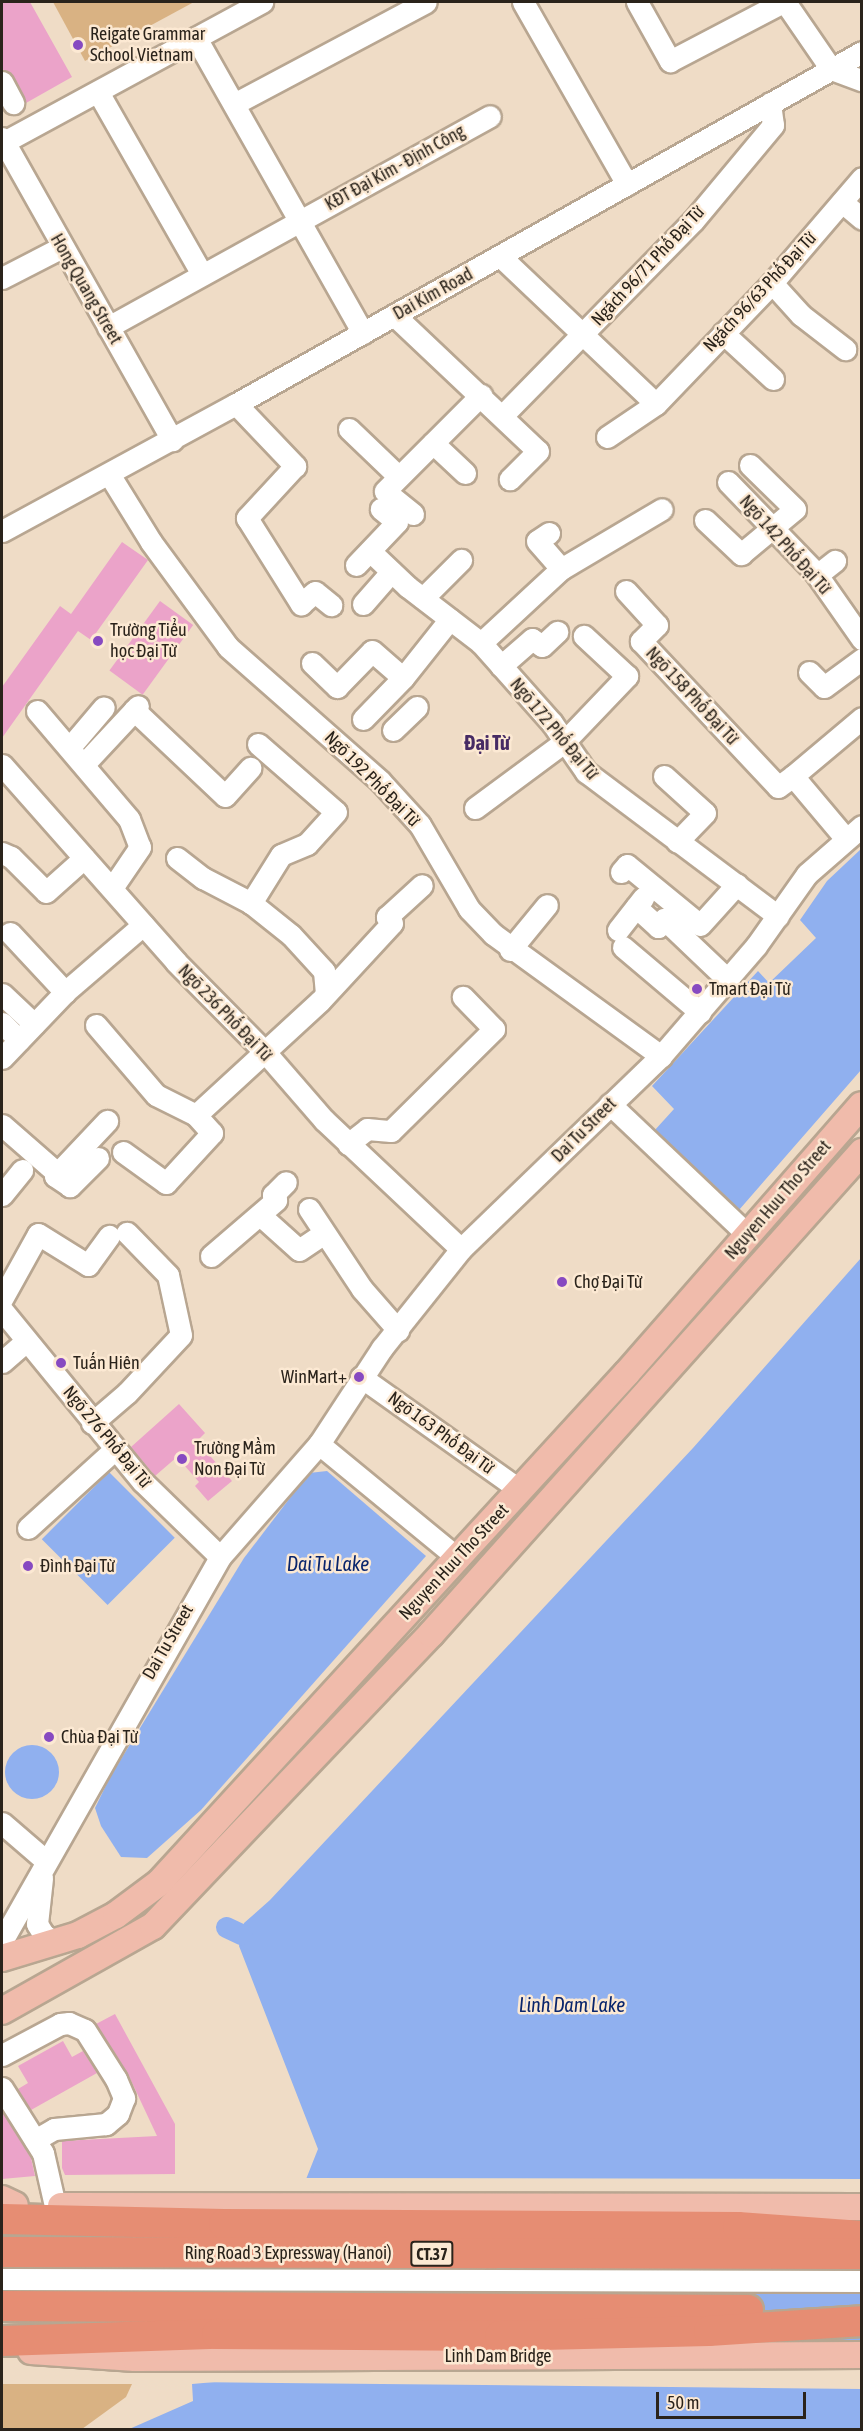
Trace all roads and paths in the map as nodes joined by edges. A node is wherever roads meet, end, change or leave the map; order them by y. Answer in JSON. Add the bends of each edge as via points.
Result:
{"nodes":[{"id":1,"x":262,"y":2,"type":"edge"},
{"id":2,"x":426,"y":2,"type":"edge"},
{"id":3,"x":523,"y":2,"type":"edge"},
{"id":4,"x":637,"y":2,"type":"edge"},
{"id":5,"x":784,"y":2,"type":"edge"},
{"id":6,"x":196,"y":38,"type":"junction"},
{"id":7,"x":861,"y":52,"type":"edge"},
{"id":8,"x":831,"y":69,"type":"junction"},
{"id":9,"x":861,"y":80,"type":"edge"},
{"id":10,"x":2,"y":82,"type":"edge"},
{"id":11,"x":98,"y":92,"type":"junction"},
{"id":12,"x":13,"y":103,"type":"dead end"},
{"id":13,"x":234,"y":104,"type":"junction"},
{"id":14,"x":770,"y":104,"type":"junction"},
{"id":15,"x":490,"y":116,"type":"dead end"},
{"id":16,"x":3,"y":140,"type":"edge"},
{"id":17,"x":861,"y":178,"type":"edge"},
{"id":18,"x":627,"y":184,"type":"junction"},
{"id":19,"x":842,"y":201,"type":"junction"},
{"id":20,"x":861,"y":219,"type":"edge"},
{"id":21,"x":299,"y":220,"type":"junction"},
{"id":22,"x":62,"y":248,"type":"junction"},
{"id":23,"x":500,"y":256,"type":"junction"},
{"id":24,"x":202,"y":274,"type":"junction"},
{"id":25,"x":2,"y":278,"type":"edge"},
{"id":26,"x":772,"y":283,"type":"junction"},
{"id":27,"x":394,"y":315,"type":"junction"},
{"id":28,"x":108,"y":327,"type":"junction"},
{"id":29,"x":363,"y":333,"type":"junction"},
{"id":30,"x":723,"y":333,"type":"junction"},
{"id":31,"x":583,"y":334,"type":"junction"},
{"id":32,"x":845,"y":349,"type":"dead end"},
{"id":33,"x":773,"y":379,"type":"dead end"},
{"id":34,"x":481,"y":395,"type":"junction"},
{"id":35,"x":236,"y":404,"type":"junction"},
{"id":36,"x":656,"y":404,"type":"junction"},
{"id":37,"x":502,"y":416,"type":"junction"},
{"id":38,"x":348,"y":429,"type":"dead end"},
{"id":39,"x":607,"y":437,"type":"dead end"},
{"id":40,"x":172,"y":440,"type":"junction"},
{"id":41,"x":433,"y":443,"type":"junction"},
{"id":42,"x":750,"y":465,"type":"dead end"},
{"id":43,"x":465,"y":473,"type":"dead end"},
{"id":44,"x":109,"y":474,"type":"junction"},
{"id":45,"x":399,"y":477,"type":"junction"},
{"id":46,"x":510,"y":479,"type":"dead end"},
{"id":47,"x":728,"y":482,"type":"dead end"},
{"id":48,"x":381,"y":509,"type":"dead end"},
{"id":49,"x":662,"y":509,"type":"dead end"},
{"id":50,"x":413,"y":514,"type":"dead end"},
{"id":51,"x":705,"y":520,"type":"dead end"},
{"id":52,"x":774,"y":528,"type":"junction"},
{"id":53,"x":2,"y":531,"type":"edge"},
{"id":54,"x":549,"y":533,"type":"dead end"},
{"id":55,"x":460,"y":560,"type":"dead end"},
{"id":56,"x":835,"y":561,"type":"dead end"},
{"id":57,"x":561,"y":569,"type":"junction"},
{"id":58,"x":391,"y":572,"type":"junction"},
{"id":59,"x":817,"y":575,"type":"junction"},
{"id":60,"x":626,"y":591,"type":"dead end"},
{"id":61,"x":423,"y":598,"type":"junction"},
{"id":62,"x":363,"y":604,"type":"dead end"},
{"id":63,"x":331,"y":606,"type":"dead end"},
{"id":64,"x":450,"y":619,"type":"junction"},
{"id":65,"x":557,"y":632,"type":"dead end"},
{"id":66,"x":584,"y":636,"type":"dead end"},
{"id":67,"x":861,"y":639,"type":"edge"},
{"id":68,"x":482,"y":643,"type":"junction"},
{"id":69,"x":861,"y":659,"type":"edge"},
{"id":70,"x":312,"y":663,"type":"dead end"},
{"id":71,"x":501,"y":666,"type":"junction"},
{"id":72,"x":809,"y":672,"type":"dead end"},
{"id":73,"x":398,"y":684,"type":"junction"},
{"id":74,"x":104,"y":707,"type":"dead end"},
{"id":75,"x":37,"y":711,"type":"dead end"},
{"id":76,"x":861,"y":718,"type":"edge"},
{"id":77,"x":363,"y":719,"type":"dead end"},
{"id":78,"x":393,"y":730,"type":"dead end"},
{"id":79,"x":563,"y":743,"type":"junction"},
{"id":80,"x":258,"y":744,"type":"dead end"},
{"id":81,"x":70,"y":747,"type":"junction"},
{"id":82,"x":84,"y":764,"type":"junction"},
{"id":83,"x":2,"y":765,"type":"edge"},
{"id":84,"x":250,"y":768,"type":"dead end"},
{"id":85,"x":664,"y":776,"type":"dead end"},
{"id":86,"x":793,"y":776,"type":"junction"},
{"id":87,"x":475,"y":808,"type":"dead end"},
{"id":88,"x":854,"y":832,"type":"edge"},
{"id":89,"x":677,"y":842,"type":"junction"},
{"id":90,"x":2,"y":853,"type":"edge"},
{"id":91,"x":84,"y":858,"type":"junction"},
{"id":92,"x":177,"y":858,"type":"dead end"},
{"id":93,"x":621,"y":872,"type":"dead end"},
{"id":94,"x":736,"y":884,"type":"junction"},
{"id":95,"x":422,"y":885,"type":"dead end"},
{"id":96,"x":112,"y":888,"type":"junction"},
{"id":97,"x":251,"y":903,"type":"junction"},
{"id":98,"x":547,"y":905,"type":"dead end"},
{"id":99,"x":778,"y":916,"type":"junction"},
{"id":100,"x":143,"y":925,"type":"junction"},
{"id":101,"x":10,"y":933,"type":"dead end"},
{"id":102,"x":510,"y":950,"type":"junction"},
{"id":103,"x":728,"y":980,"type":"junction"},
{"id":104,"x":65,"y":992,"type":"junction"},
{"id":105,"x":326,"y":992,"type":"junction"},
{"id":106,"x":2,"y":994,"type":"edge"},
{"id":107,"x":463,"y":997,"type":"dead end"},
{"id":108,"x":700,"y":1012,"type":"junction"},
{"id":109,"x":2,"y":1023,"type":"edge"},
{"id":110,"x":34,"y":1024,"type":"junction"},
{"id":111,"x":96,"y":1025,"type":"dead end"},
{"id":112,"x":19,"y":1040,"type":"junction"},
{"id":113,"x":265,"y":1052,"type":"junction"},
{"id":114,"x":661,"y":1056,"type":"junction"},
{"id":115,"x":2,"y":1058,"type":"edge"},
{"id":116,"x":610,"y":1104,"type":"junction"},
{"id":117,"x":861,"y":1105,"type":"edge"},
{"id":118,"x":196,"y":1115,"type":"junction"},
{"id":119,"x":107,"y":1121,"type":"dead end"},
{"id":120,"x":2,"y":1125,"type":"edge"},
{"id":121,"x":348,"y":1144,"type":"junction"},
{"id":122,"x":123,"y":1152,"type":"dead end"},
{"id":123,"x":861,"y":1152,"type":"edge"},
{"id":124,"x":98,"y":1158,"type":"dead end"},
{"id":125,"x":22,"y":1170,"type":"dead end"},
{"id":126,"x":57,"y":1173,"type":"junction"},
{"id":127,"x":286,"y":1182,"type":"dead end"},
{"id":128,"x":2,"y":1195,"type":"edge"},
{"id":129,"x":309,"y":1209,"type":"dead end"},
{"id":130,"x":260,"y":1215,"type":"junction"},
{"id":131,"x":324,"y":1233,"type":"junction"},
{"id":132,"x":748,"y":1235,"type":"junction"},
{"id":133,"x":461,"y":1249,"type":"junction"},
{"id":134,"x":211,"y":1256,"type":"dead end"},
{"id":135,"x":2,"y":1299,"type":"edge"},
{"id":136,"x":2,"y":1310,"type":"edge"},
{"id":137,"x":398,"y":1330,"type":"junction"},
{"id":138,"x":26,"y":1341,"type":"junction"},
{"id":139,"x":2,"y":1362,"type":"edge"},
{"id":140,"x":362,"y":1377,"type":"junction"},
{"id":141,"x":93,"y":1423,"type":"junction"},
{"id":142,"x":319,"y":1444,"type":"junction"},
{"id":143,"x":114,"y":1450,"type":"junction"},
{"id":144,"x":520,"y":1490,"type":"junction"},
{"id":145,"x":501,"y":1511,"type":"junction"},
{"id":146,"x":28,"y":1528,"type":"dead end"},
{"id":147,"x":524,"y":1532,"type":"junction"},
{"id":148,"x":220,"y":1557,"type":"junction"},
{"id":149,"x":458,"y":1558,"type":"junction"},
{"id":150,"x":2,"y":1823,"type":"edge"},
{"id":151,"x":45,"y":1860,"type":"junction"},
{"id":152,"x":2,"y":1941,"type":"edge"},
{"id":153,"x":55,"y":1942,"type":"junction"},
{"id":154,"x":2,"y":1958,"type":"edge"},
{"id":155,"x":2,"y":2011,"type":"edge"},
{"id":156,"x":2,"y":2055,"type":"edge"},
{"id":157,"x":2,"y":2088,"type":"edge"},
{"id":158,"x":35,"y":2140,"type":"junction"},
{"id":159,"x":55,"y":2206,"type":"junction"},
{"id":160,"x":861,"y":2207,"type":"edge"},
{"id":161,"x":5,"y":2208,"type":"edge"},
{"id":162,"x":861,"y":2236,"type":"edge"},
{"id":163,"x":2,"y":2252,"type":"edge"},
{"id":164,"x":861,"y":2254,"type":"edge"},
{"id":165,"x":2,"y":2279,"type":"edge"},
{"id":166,"x":861,"y":2281,"type":"edge"},
{"id":167,"x":2,"y":2306,"type":"edge"},
{"id":168,"x":861,"y":2308,"type":"edge"},
{"id":169,"x":861,"y":2321,"type":"edge"},
{"id":170,"x":2,"y":2341,"type":"edge"},
{"id":171,"x":2,"y":2349,"type":"edge"},
{"id":172,"x":861,"y":2355,"type":"edge"}],
"edges":[{"from":1,"to":6,"type":"street"},
{"from":2,"to":13,"type":"street"},
{"from":3,"to":18,"type":"street"},
{"from":4,"to":5,"type":"street","via":[[670,61]]},
{"from":5,"to":8,"type":"street"},
{"from":6,"to":11,"type":"street"},
{"from":6,"to":13,"type":"street"},
{"from":7,"to":8,"type":"street","name":"Dai Kim Road"},
{"from":8,"to":9,"type":"street"},
{"from":8,"to":14,"type":"street","name":"Dai Kim Road"},
{"from":10,"to":12,"type":"street"},
{"from":11,"to":16,"type":"street"},
{"from":11,"to":24,"type":"street"},
{"from":13,"to":21,"type":"street"},
{"from":14,"to":18,"type":"street","name":"Dai Kim Road"},
{"from":14,"to":31,"type":"street","name":"Ngách 96/71 Phố Đại Từ","via":[[773,125],[693,221]]},
{"from":15,"to":21,"type":"street","name":"KĐT Đại Kim - Định Công"},
{"from":16,"to":22,"type":"street","name":"Hong Quang Street"},
{"from":17,"to":19,"type":"street","name":"Ngách 96/63 Phố Đại Từ"},
{"from":18,"to":23,"type":"street","name":"Dai Kim Road"},
{"from":19,"to":20,"type":"street"},
{"from":19,"to":26,"type":"street","name":"Ngách 96/63 Phố Đại Từ"},
{"from":21,"to":24,"type":"street","name":"KĐT Đại Kim - Định Công"},
{"from":21,"to":29,"type":"street"},
{"from":22,"to":25,"type":"street"},
{"from":22,"to":28,"type":"street","name":"Hong Quang Street"},
{"from":23,"to":27,"type":"street","name":"Dai Kim Road"},
{"from":23,"to":31,"type":"street"},
{"from":24,"to":28,"type":"street","name":"KĐT Đại Kim - Định Công"},
{"from":26,"to":30,"type":"street","name":"Ngách 96/63 Phố Đại Từ"},
{"from":26,"to":32,"type":"street","via":[[801,315]]},
{"from":27,"to":29,"type":"street","name":"Dai Kim Road"},
{"from":27,"to":34,"type":"street"},
{"from":28,"to":40,"type":"street","name":"Hong Quang Street"},
{"from":29,"to":35,"type":"street","name":"Dai Kim Road"},
{"from":30,"to":33,"type":"street"},
{"from":30,"to":36,"type":"street","name":"Ngách 96/63 Phố Đại Từ"},
{"from":31,"to":36,"type":"street"},
{"from":31,"to":37,"type":"street","name":"Ngách 96/71 Phố Đại Từ"},
{"from":34,"to":37,"type":"street"},
{"from":34,"to":41,"type":"street"},
{"from":35,"to":40,"type":"street","name":"Dai Kim Road"},
{"from":35,"to":63,"type":"street","via":[[295,466],[248,518],[301,604],[315,592]]},
{"from":36,"to":39,"type":"street","name":"Ngách 96/63 Phố Đại Từ"},
{"from":37,"to":46,"type":"street","via":[[538,451]]},
{"from":38,"to":45,"type":"street"},
{"from":40,"to":44,"type":"street","name":"Dai Kim Road"},
{"from":41,"to":43,"type":"street"},
{"from":41,"to":45,"type":"street"},
{"from":42,"to":52,"type":"street","via":[[795,509]]},
{"from":44,"to":53,"type":"street","name":"Dai Kim Road"},
{"from":44,"to":102,"type":"street","name":"Ngõ 192 Phố Đại Từ","via":[[152,542],[228,647],[380,782],[420,825],[469,909]]},
{"from":45,"to":50,"type":"street","via":[[385,491]]},
{"from":47,"to":52,"type":"street","name":"Ngõ 142 Phố Đại Từ"},
{"from":48,"to":58,"type":"street","name":"Ngõ 172 Phố Đại Từ","via":[[397,522],[363,558]]},
{"from":49,"to":57,"type":"street"},
{"from":51,"to":52,"type":"street","via":[[741,554]]},
{"from":52,"to":59,"type":"street","name":"Ngõ 142 Phố Đại Từ"},
{"from":54,"to":57,"type":"street","via":[[537,541]]},
{"from":55,"to":61,"type":"street"},
{"from":56,"to":59,"type":"street"},
{"from":57,"to":68,"type":"street"},
{"from":58,"to":61,"type":"street","name":"Ngõ 172 Phố Đại Từ"},
{"from":58,"to":62,"type":"street"},
{"from":59,"to":67,"type":"street","name":"Ngõ 142 Phố Đại Từ"},
{"from":60,"to":86,"type":"street","name":"Ngõ 158 Phố Đại Từ","via":[[657,625],[641,641],[778,787]]},
{"from":61,"to":64,"type":"street","name":"Ngõ 172 Phố Đại Từ"},
{"from":64,"to":68,"type":"street","name":"Ngõ 172 Phố Đại Từ"},
{"from":64,"to":73,"type":"street"},
{"from":65,"to":71,"type":"street","via":[[542,646],[532,639]]},
{"from":66,"to":79,"type":"street","via":[[627,676]]},
{"from":68,"to":71,"type":"street","name":"Ngõ 172 Phố Đại Từ"},
{"from":69,"to":72,"type":"street","via":[[824,687]]},
{"from":70,"to":73,"type":"street","via":[[337,687],[372,651]]},
{"from":71,"to":79,"type":"street","name":"Ngõ 172 Phố Đại Từ","via":[[552,723]]},
{"from":73,"to":77,"type":"street"},
{"from":73,"to":78,"type":"street","via":[[416,708]]},
{"from":74,"to":81,"type":"street"},
{"from":75,"to":81,"type":"street"},
{"from":76,"to":86,"type":"street"},
{"from":79,"to":87,"type":"street"},
{"from":79,"to":89,"type":"street","name":"Ngõ 172 Phố Đại Từ","via":[[586,772]]},
{"from":80,"to":97,"type":"street","via":[[336,812],[307,844],[281,855]]},
{"from":81,"to":82,"type":"street"},
{"from":82,"to":84,"type":"street","via":[[136,708],[225,796]]},
{"from":82,"to":96,"type":"street","via":[[129,819],[140,847]]},
{"from":83,"to":91,"type":"street","name":"Ngõ 236 Phố Đại Từ"},
{"from":85,"to":89,"type":"street","via":[[705,813]]},
{"from":86,"to":88,"type":"street"},
{"from":88,"to":99,"type":"street","name":"Dai Tu Street","via":[[807,874]]},
{"from":89,"to":94,"type":"street","name":"Ngõ 172 Phố Đại Từ"},
{"from":90,"to":91,"type":"street","via":[[46,892]]},
{"from":91,"to":96,"type":"street","name":"Ngõ 236 Phố Đại Từ"},
{"from":92,"to":97,"type":"street","via":[[203,878]]},
{"from":93,"to":94,"type":"street","via":[[627,865],[700,925]]},
{"from":94,"to":99,"type":"street","name":"Ngõ 172 Phố Đại Từ"},
{"from":95,"to":105,"type":"street","via":[[387,917],[392,923]]},
{"from":96,"to":100,"type":"street","name":"Ngõ 236 Phố Đại Từ"},
{"from":97,"to":105,"type":"street","via":[[291,935],[324,971]]},
{"from":98,"to":102,"type":"street"},
{"from":99,"to":103,"type":"street","name":"Dai Tu Street"},
{"from":100,"to":104,"type":"street"},
{"from":100,"to":113,"type":"street","name":"Ngõ 236 Phố Đại Từ"},
{"from":101,"to":104,"type":"street"},
{"from":102,"to":114,"type":"street","name":"Ngõ 192 Phố Đại Từ"},
{"from":103,"to":108,"type":"street","name":"Dai Tu Street"},
{"from":103,"to":108,"type":"street","via":[[664,919],[658,927],[641,900],[620,939]]},
{"from":104,"to":110,"type":"street"},
{"from":105,"to":113,"type":"street"},
{"from":106,"to":110,"type":"street"},
{"from":107,"to":121,"type":"street","via":[[494,1029],[391,1131],[367,1129]]},
{"from":108,"to":114,"type":"street","name":"Dai Tu Street"},
{"from":109,"to":112,"type":"street"},
{"from":110,"to":112,"type":"street"},
{"from":111,"to":118,"type":"street","via":[[156,1095]]},
{"from":112,"to":115,"type":"street"},
{"from":113,"to":118,"type":"street"},
{"from":113,"to":121,"type":"street","name":"Ngõ 236 Phố Đại Từ"},
{"from":114,"to":116,"type":"street","name":"Dai Tu Street"},
{"from":116,"to":132,"type":"street"},
{"from":116,"to":133,"type":"street","name":"Dai Tu Street"},
{"from":117,"to":132,"type":"main road","name":"Nguyen Huu Tho Street"},
{"from":118,"to":122,"type":"street","via":[[212,1133],[166,1183]]},
{"from":119,"to":126,"type":"street"},
{"from":120,"to":126,"type":"street"},
{"from":121,"to":133,"type":"street","name":"Ngõ 236 Phố Đại Từ"},
{"from":123,"to":147,"type":"main road","name":"Nguyen Huu Tho Street"},
{"from":124,"to":126,"type":"street","via":[[70,1186],[55,1176]]},
{"from":125,"to":128,"type":"street"},
{"from":127,"to":130,"type":"street"},
{"from":129,"to":131,"type":"street"},
{"from":130,"to":131,"type":"street","via":[[299,1250]]},
{"from":130,"to":134,"type":"street"},
{"from":131,"to":137,"type":"street","via":[[362,1290]]},
{"from":132,"to":144,"type":"main road","name":"Nguyen Huu Tho Street"},
{"from":133,"to":137,"type":"street","name":"Dai Tu Street"},
{"from":135,"to":141,"type":"street","via":[[34,1232],[91,1267],[118,1234],[168,1275],[181,1335],[127,1394]]},
{"from":136,"to":138,"type":"street","name":"Ngõ 276 Phố Đại Từ"},
{"from":137,"to":140,"type":"street","name":"Dai Tu Street"},
{"from":138,"to":139,"type":"street"},
{"from":138,"to":141,"type":"street","name":"Ngõ 276 Phố Đại Từ"},
{"from":140,"to":142,"type":"street","name":"Dai Tu Street"},
{"from":140,"to":144,"type":"street","name":"Ngõ 163 Phố Đại Từ"},
{"from":141,"to":143,"type":"street","name":"Ngõ 276 Phố Đại Từ"},
{"from":142,"to":148,"type":"street","name":"Dai Tu Street"},
{"from":142,"to":149,"type":"street"},
{"from":143,"to":146,"type":"street"},
{"from":143,"to":148,"type":"street","name":"Ngõ 276 Phố Đại Từ"},
{"from":144,"to":145,"type":"main road","name":"Nguyen Huu Tho Street"},
{"from":145,"to":147,"type":"street"},
{"from":145,"to":149,"type":"main road","name":"Nguyen Huu Tho Street"},
{"from":147,"to":155,"type":"main road","name":"Nguyen Huu Tho Street","via":[[153,1926]]},
{"from":148,"to":151,"type":"street","name":"Dai Tu Street"},
{"from":149,"to":153,"type":"main road","name":"Nguyen Huu Tho Street","via":[[159,1883],[116,1915]]},
{"from":150,"to":151,"type":"street"},
{"from":151,"to":152,"type":"street","name":"Dai Tu Street"},
{"from":151,"to":153,"type":"street","via":[[37,1924]]},
{"from":153,"to":154,"type":"main road","name":"Nguyen Huu Tho Street"},
{"from":156,"to":158,"type":"street","via":[[69,2023],[85,2030],[117,2079],[124,2098],[118,2114],[106,2124],[54,2129]]},
{"from":157,"to":158,"type":"street"},
{"from":158,"to":159,"type":"street","via":[[43,2153]]},
{"from":159,"to":160,"type":"main road"},
{"from":159,"to":161,"type":"main road"},
{"from":161,"to":162,"type":"highway","via":[[224,2224],[738,2227]]},
{"from":163,"to":164,"type":"highway","name":"Ring Road 3 Expressway (Hanoi)","number":"CT.37"},
{"from":165,"to":166,"type":"street"},
{"from":167,"to":168,"type":"highway"},
{"from":169,"to":170,"type":"highway","via":[[709,2331],[512,2336],[217,2334]]},
{"from":171,"to":172,"type":"main road","name":"Linh Dam Bridge","via":[[135,2358]]}]}
